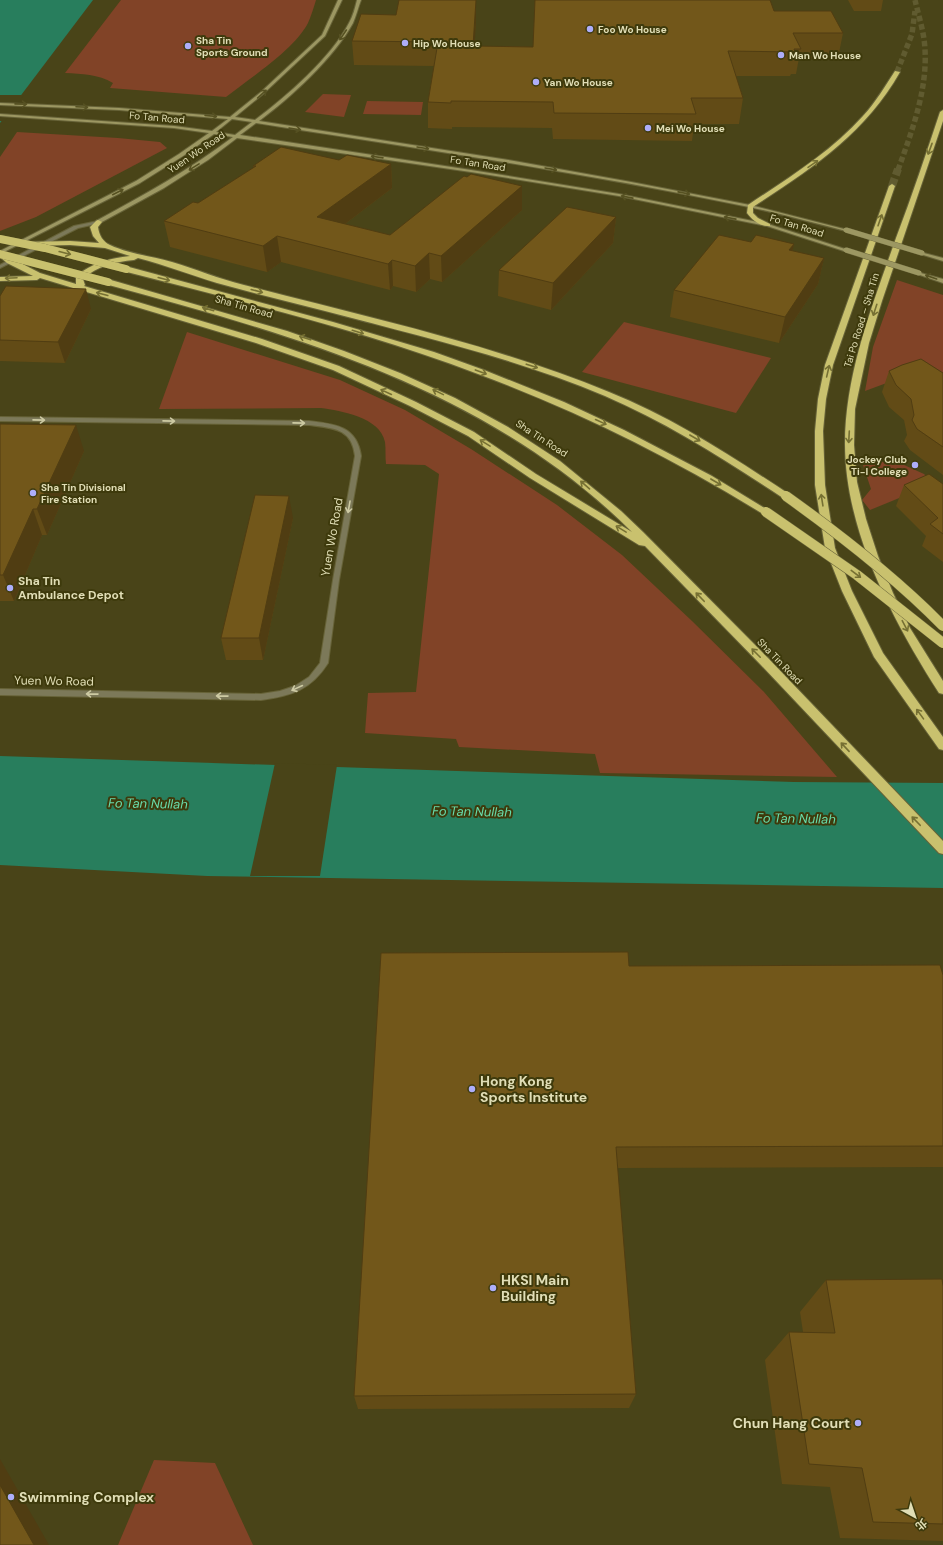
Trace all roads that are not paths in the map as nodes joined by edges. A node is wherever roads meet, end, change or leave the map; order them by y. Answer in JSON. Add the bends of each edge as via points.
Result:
{"nodes":[{"id":1,"x":340,"y":0,"type":"edge"},
{"id":2,"x":359,"y":0,"type":"edge"},
{"id":3,"x":897,"y":72,"type":"tunnel mouth"},
{"id":4,"x":0,"y":104,"type":"edge"},
{"id":5,"x":943,"y":112,"type":"edge"},
{"id":6,"x":0,"y":115,"type":"edge"},
{"id":7,"x":231,"y":118,"type":"junction"},
{"id":8,"x":256,"y":122,"type":"junction"},
{"id":9,"x":214,"y":132,"type":"junction"},
{"id":10,"x":237,"y":136,"type":"junction"},
{"id":11,"x":892,"y":186,"type":"tunnel mouth"},
{"id":12,"x":750,"y":206,"type":"junction"},
{"id":13,"x":98,"y":222,"type":"junction"},
{"id":14,"x":768,"y":225,"type":"junction"},
{"id":15,"x":0,"y":239,"type":"edge"},
{"id":16,"x":46,"y":243,"type":"junction"},
{"id":17,"x":18,"y":244,"type":"junction"},
{"id":18,"x":106,"y":246,"type":"junction"},
{"id":19,"x":0,"y":253,"type":"edge"},
{"id":20,"x":143,"y":258,"type":"junction"},
{"id":21,"x":943,"y":260,"type":"edge"},
{"id":22,"x":10,"y":261,"type":"junction"},
{"id":23,"x":0,"y":267,"type":"edge"},
{"id":24,"x":0,"y":279,"type":"edge"},
{"id":25,"x":50,"y":279,"type":"junction"},
{"id":26,"x":943,"y":281,"type":"edge"},
{"id":27,"x":84,"y":289,"type":"junction"},
{"id":28,"x":0,"y":419,"type":"edge"},
{"id":29,"x":654,"y":550,"type":"junction"},
{"id":30,"x":943,"y":626,"type":"edge"},
{"id":31,"x":943,"y":643,"type":"edge"},
{"id":32,"x":943,"y":690,"type":"edge"},
{"id":33,"x":0,"y":692,"type":"edge"},
{"id":34,"x":943,"y":746,"type":"edge"},
{"id":35,"x":943,"y":849,"type":"edge"}],
"edges":[{"from":7,"to":1,"type":"main road","name":"Yuen Wo Road","one_way":true,"via":[[324,35]]},
{"from":2,"to":8,"type":"main road","name":"Yuen Wo Road","one_way":true,"via":[[351,22],[332,51],[302,82]]},
{"from":12,"to":3,"type":"highway","one_way":true,"via":[[841,142],[877,103]]},
{"from":4,"to":7,"type":"main road","name":"Fo Tan Road","one_way":true,"via":[[174,112]]},
{"from":5,"to":32,"type":"highway","name":"Tai Po Road – Sha Tin","one_way":true,"via":[[860,358],[851,410],[849,443],[854,495],[870,550],[895,607]]},
{"from":6,"to":9,"type":"main road","name":"Fo Tan Road"},
{"from":7,"to":8,"type":"main road","name":"Fo Tan Road"},
{"from":7,"to":9,"type":"main road","name":"Yuen Wo Road"},
{"from":8,"to":10,"type":"main road","name":"Yuen Wo Road"},
{"from":8,"to":12,"type":"main road","name":"Fo Tan Road","one_way":true,"via":[[522,164]]},
{"from":9,"to":10,"type":"main road","name":"Fo Tan Road"},
{"from":17,"to":9,"type":"main road","name":"Yuen Wo Road","one_way":true,"via":[[138,182]]},
{"from":10,"to":13,"type":"main road","name":"Yuen Wo Road","one_way":true,"via":[[162,187]]},
{"from":14,"to":10,"type":"main road","name":"Fo Tan Road","one_way":true,"via":[[471,170]]},
{"from":34,"to":11,"type":"highway","name":"Tai Po Road – Sha Tin","one_way":true,"via":[[878,654],[851,598],[830,548],[820,485],[819,431],[829,365]]},
{"from":12,"to":14,"type":"highway","via":[[750,213]]},
{"from":12,"to":21,"type":"main road","name":"Fo Tan Road","bridge":true,"via":[[846,230]]},
{"from":13,"to":16,"type":"street","name":"Yuen Wo Road","via":[[76,227]]},
{"from":13,"to":18,"type":"highway","via":[[94,227],[100,241]]},
{"from":26,"to":14,"type":"main road","name":"Fo Tan Road","one_way":true,"bridge":true},
{"from":15,"to":31,"type":"highway","name":"Sha Tin Road","one_way":true,"bridge":true,"via":[[45,248],[320,321],[445,359],[564,405],[694,469],[766,512],[887,597]]},
{"from":16,"to":17,"type":"highway"},
{"from":16,"to":18,"type":"highway"},
{"from":16,"to":22,"type":"street","name":"Yuen Wo Road"},
{"from":17,"to":19,"type":"main road","name":"Yuen Wo Road"},
{"from":18,"to":20,"type":"highway"},
{"from":19,"to":22,"type":"highway"},
{"from":29,"to":19,"type":"highway","name":"Sha Tin Road","one_way":true,"bridge":true,"via":[[624,517],[558,463],[497,424],[406,377],[272,328]]},
{"from":20,"to":27,"type":"highway","via":[[124,258],[94,267],[79,278],[79,283]]},
{"from":20,"to":30,"type":"highway","one_way":true,"bridge":true,"via":[[465,346],[556,374],[608,394],[661,419],[786,496],[868,556]]},
{"from":22,"to":23,"type":"street","name":"Yuen Wo Road"},
{"from":22,"to":25,"type":"highway"},
{"from":25,"to":24,"type":"highway","one_way":true},
{"from":25,"to":27,"type":"highway"},
{"from":29,"to":27,"type":"highway","one_way":true,"via":[[533,476],[471,434],[413,404],[304,356]]},
{"from":28,"to":33,"type":"street","name":"Yuen Wo Road","one_way":true,"via":[[309,423],[341,429],[352,434],[358,445],[324,663],[318,674],[308,682],[278,695],[261,697]]},
{"from":35,"to":29,"type":"highway","name":"Sha Tin Road","one_way":true}]}
